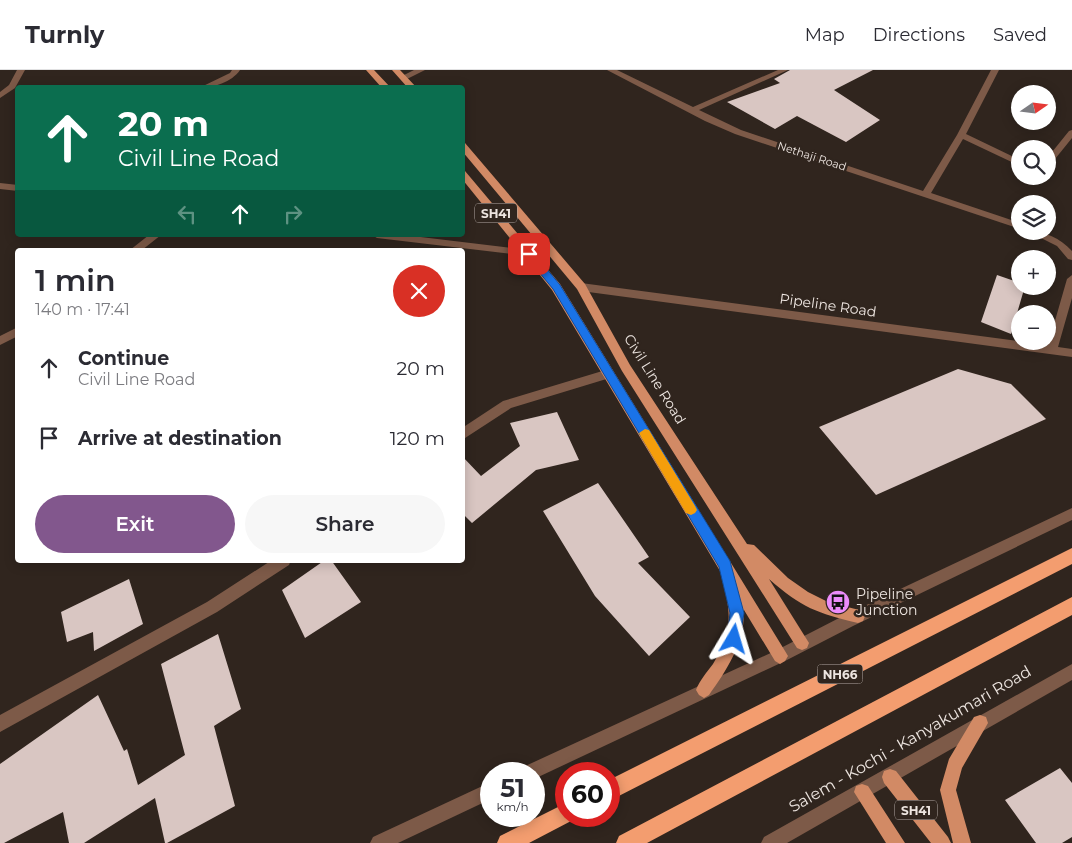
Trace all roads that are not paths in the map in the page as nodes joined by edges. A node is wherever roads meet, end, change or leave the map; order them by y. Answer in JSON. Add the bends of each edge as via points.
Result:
{"nodes":[{"id":1,"x":21,"y":70,"type":"edge"},
{"id":2,"x":236,"y":70,"type":"edge"},
{"id":3,"x":370,"y":70,"type":"edge"},
{"id":4,"x":396,"y":70,"type":"edge"},
{"id":5,"x":421,"y":70,"type":"edge"},
{"id":6,"x":611,"y":70,"type":"edge"},
{"id":7,"x":784,"y":70,"type":"edge"},
{"id":8,"x":995,"y":70,"type":"edge"},
{"id":9,"x":404,"y":76,"type":"junction"},
{"id":10,"x":210,"y":85,"type":"edge"},
{"id":11,"x":384,"y":85,"type":"edge"},
{"id":12,"x":411,"y":85,"type":"edge"},
{"id":13,"x":0,"y":96,"type":"edge"},
{"id":14,"x":693,"y":110,"type":"junction"},
{"id":15,"x":1072,"y":133,"type":"edge"},
{"id":16,"x":961,"y":136,"type":"junction"},
{"id":17,"x":465,"y":150,"type":"edge"},
{"id":18,"x":1056,"y":152,"type":"edge"},
{"id":19,"x":1011,"y":159,"type":"edge"},
{"id":20,"x":465,"y":177,"type":"edge"},
{"id":21,"x":0,"y":186,"type":"edge"},
{"id":22,"x":15,"y":188,"type":"edge"},
{"id":23,"x":926,"y":194,"type":"junction"},
{"id":24,"x":1011,"y":223,"type":"edge"},
{"id":25,"x":153,"y":237,"type":"edge"},
{"id":26,"x":392,"y":237,"type":"edge"},
{"id":27,"x":1051,"y":240,"type":"edge"},
{"id":28,"x":138,"y":248,"type":"edge"},
{"id":29,"x":529,"y":254,"type":"junction"},
{"id":30,"x":1072,"y":257,"type":"edge"},
{"id":31,"x":1072,"y":279,"type":"edge"},
{"id":32,"x":581,"y":287,"type":"junction"},
{"id":33,"x":15,"y":332,"type":"edge"},
{"id":34,"x":1056,"y":336,"type":"edge"},
{"id":35,"x":0,"y":340,"type":"edge"},
{"id":36,"x":1011,"y":345,"type":"edge"},
{"id":37,"x":1052,"y":350,"type":"edge"},
{"id":38,"x":1072,"y":353,"type":"edge"},
{"id":39,"x":608,"y":374,"type":"junction"},
{"id":40,"x":465,"y":433,"type":"edge"},
{"id":41,"x":1072,"y":514,"type":"edge"},
{"id":42,"x":733,"y":534,"type":"junction"},
{"id":43,"x":1072,"y":556,"type":"edge"},
{"id":44,"x":279,"y":563,"type":"edge"},
{"id":45,"x":725,"y":565,"type":"junction"},
{"id":46,"x":1072,"y":606,"type":"edge"},
{"id":47,"x":858,"y":616,"type":"junction"},
{"id":48,"x":802,"y":643,"type":"junction"},
{"id":49,"x":780,"y":656,"type":"junction"},
{"id":50,"x":1072,"y":672,"type":"edge"},
{"id":51,"x":704,"y":690,"type":"junction"},
{"id":52,"x":0,"y":724,"type":"edge"},
{"id":53,"x":980,"y":724,"type":"junction"},
{"id":54,"x":545,"y":765,"type":"edge"},
{"id":55,"x":890,"y":776,"type":"junction"},
{"id":56,"x":620,"y":786,"type":"edge"},
{"id":57,"x":862,"y":792,"type":"junction"},
{"id":58,"x":480,"y":795,"type":"edge"},
{"id":59,"x":555,"y":819,"type":"edge"},
{"id":60,"x":379,"y":843,"type":"edge"},
{"id":61,"x":508,"y":843,"type":"edge"},
{"id":62,"x":626,"y":843,"type":"edge"},
{"id":63,"x":770,"y":843,"type":"edge"},
{"id":64,"x":896,"y":843,"type":"edge"},
{"id":65,"x":942,"y":843,"type":"edge"},
{"id":66,"x":962,"y":843,"type":"edge"}],
"edges":[{"from":1,"to":13,"type":"street","via":[[12,86]]},
{"from":2,"to":10,"type":"street","via":[[233,75]]},
{"from":3,"to":11,"type":"main road"},
{"from":4,"to":9,"type":"main road"},
{"from":5,"to":9,"type":"street"},
{"from":6,"to":14,"type":"street","name":"Nethaji Road"},
{"from":7,"to":14,"type":"street"},
{"from":8,"to":16,"type":"street"},
{"from":9,"to":12,"type":"main road"},
{"from":14,"to":23,"type":"street","name":"Nethaji Road","via":[[738,132]]},
{"from":15,"to":18,"type":"street"},
{"from":16,"to":19,"type":"street"},
{"from":16,"to":23,"type":"street"},
{"from":17,"to":32,"type":"main road","name":"Civil Line Road","number":"SH41"},
{"from":20,"to":29,"type":"main road","number":"SH41"},
{"from":21,"to":22,"type":"street"},
{"from":23,"to":24,"type":"street","name":"Nethaji Road"},
{"from":25,"to":28,"type":"street"},
{"from":26,"to":29,"type":"street"},
{"from":27,"to":30,"type":"street"},
{"from":29,"to":39,"type":"main road","number":"SH41","via":[[556,287]]},
{"from":31,"to":34,"type":"street"},
{"from":32,"to":36,"type":"street","name":"Pipeline Road"},
{"from":32,"to":42,"type":"main road","name":"Civil Line Road","number":"SH41","via":[[626,368]]},
{"from":33,"to":35,"type":"street"},
{"from":37,"to":38,"type":"street","name":"Pipeline Road"},
{"from":39,"to":40,"type":"street","via":[[507,404]]},
{"from":39,"to":45,"type":"main road","number":"SH41"},
{"from":41,"to":47,"type":"street"},
{"from":42,"to":47,"type":"main road","via":[[764,565],[806,599],[825,608]]},
{"from":42,"to":48,"type":"main road","name":"Civil Line Road","number":"SH41"},
{"from":43,"to":56,"type":"highway","number":"NH66"},
{"from":44,"to":52,"type":"street","via":[[212,607]]},
{"from":45,"to":49,"type":"main road","number":"SH41"},
{"from":45,"to":51,"type":"main road","via":[[737,613],[734,639]]},
{"from":46,"to":62,"type":"highway"},
{"from":47,"to":48,"type":"street"},
{"from":48,"to":49,"type":"street"},
{"from":49,"to":51,"type":"street"},
{"from":50,"to":53,"type":"street","name":"Salem - Kochi - Kanyakumari Road"},
{"from":51,"to":54,"type":"street"},
{"from":53,"to":55,"type":"street","name":"Salem - Kochi - Kanyakumari Road"},
{"from":53,"to":66,"type":"main road","via":[[956,765],[948,790]]},
{"from":55,"to":57,"type":"street","name":"Salem - Kochi - Kanyakumari Road"},
{"from":55,"to":65,"type":"main road","number":"SH41"},
{"from":57,"to":63,"type":"street","name":"Salem - Kochi - Kanyakumari Road"},
{"from":57,"to":64,"type":"main road","number":"SH41"},
{"from":58,"to":60,"type":"street"},
{"from":59,"to":61,"type":"highway"}]}
